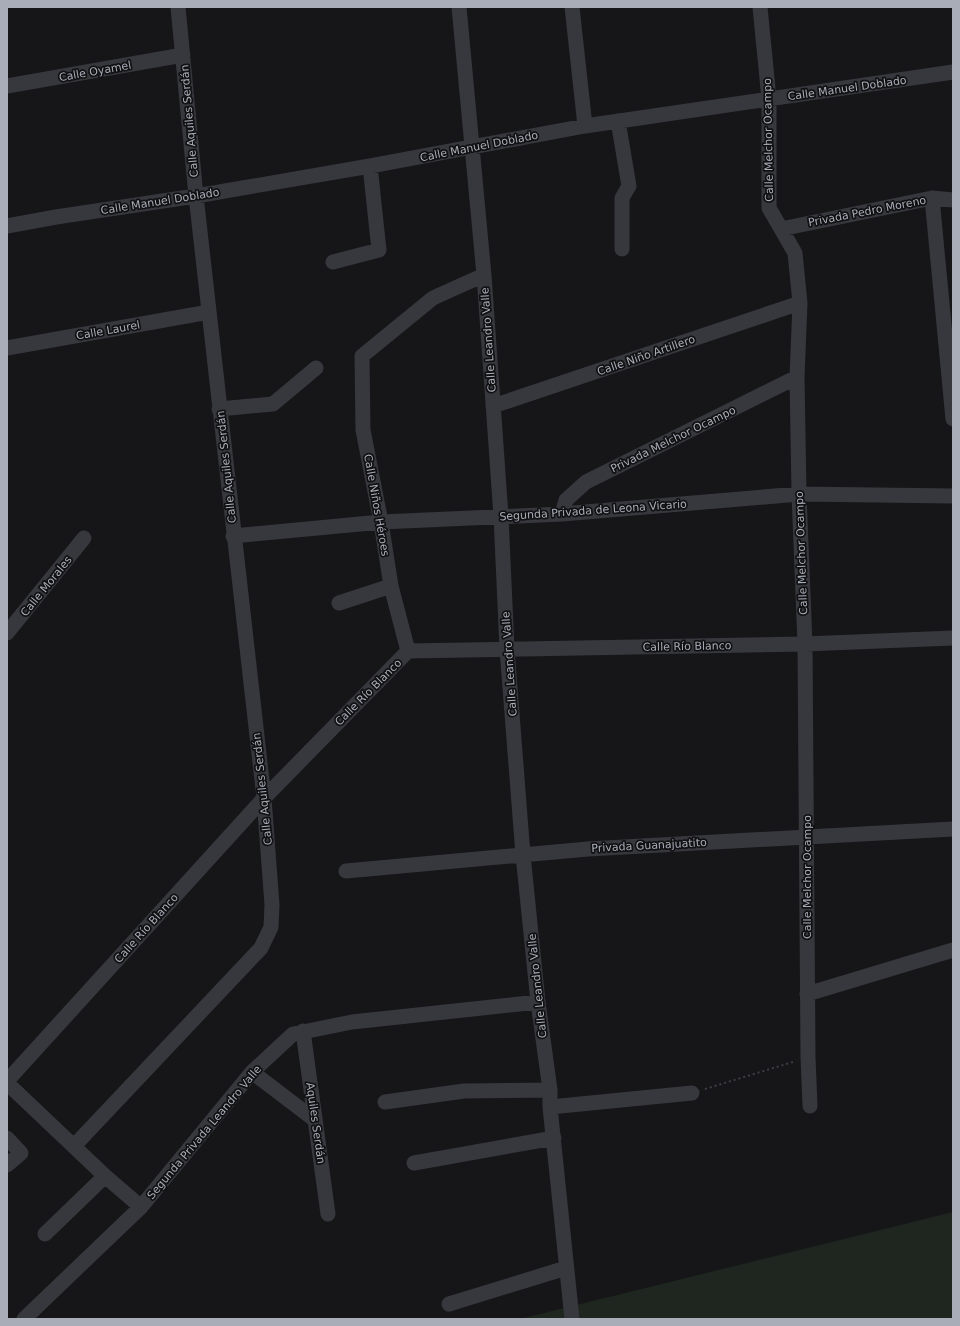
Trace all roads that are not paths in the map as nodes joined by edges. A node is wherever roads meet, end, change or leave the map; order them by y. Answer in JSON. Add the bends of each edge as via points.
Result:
{"nodes":[{"id":1,"x":178,"y":7,"type":"edge"},
{"id":2,"x":459,"y":7,"type":"edge"},
{"id":3,"x":572,"y":7,"type":"edge"},
{"id":4,"x":760,"y":7,"type":"edge"},
{"id":5,"x":183,"y":55,"type":"junction"},
{"id":6,"x":953,"y":72,"type":"edge"},
{"id":7,"x":7,"y":86,"type":"edge"},
{"id":8,"x":769,"y":99,"type":"junction"},
{"id":9,"x":618,"y":121,"type":"junction"},
{"id":10,"x":585,"y":126,"type":"junction"},
{"id":11,"x":472,"y":147,"type":"junction"},
{"id":12,"x":370,"y":166,"type":"junction"},
{"id":13,"x":196,"y":196,"type":"junction"},
{"id":14,"x":932,"y":198,"type":"junction"},
{"id":15,"x":953,"y":200,"type":"edge"},
{"id":16,"x":7,"y":226,"type":"edge"},
{"id":17,"x":781,"y":229,"type":"junction"},
{"id":18,"x":622,"y":249,"type":"dead end"},
{"id":19,"x":333,"y":262,"type":"dead end"},
{"id":20,"x":484,"y":275,"type":"junction"},
{"id":21,"x":800,"y":303,"type":"junction"},
{"id":22,"x":209,"y":312,"type":"junction"},
{"id":23,"x":7,"y":348,"type":"edge"},
{"id":24,"x":316,"y":368,"type":"dead end"},
{"id":25,"x":797,"y":377,"type":"junction"},
{"id":26,"x":493,"y":406,"type":"junction"},
{"id":27,"x":219,"y":409,"type":"junction"},
{"id":28,"x":953,"y":419,"type":"edge"},
{"id":29,"x":799,"y":494,"type":"junction"},
{"id":30,"x":953,"y":496,"type":"edge"},
{"id":31,"x":562,"y":514,"type":"junction"},
{"id":32,"x":501,"y":516,"type":"junction"},
{"id":33,"x":381,"y":522,"type":"junction"},
{"id":34,"x":233,"y":536,"type":"junction"},
{"id":35,"x":84,"y":538,"type":"dead end"},
{"id":36,"x":391,"y":586,"type":"junction"},
{"id":37,"x":339,"y":603,"type":"dead end"},
{"id":38,"x":7,"y":633,"type":"edge"},
{"id":39,"x":953,"y":638,"type":"edge"},
{"id":40,"x":805,"y":644,"type":"junction"},
{"id":41,"x":507,"y":649,"type":"junction"},
{"id":42,"x":408,"y":651,"type":"junction"},
{"id":43,"x":264,"y":798,"type":"junction"},
{"id":44,"x":953,"y":829,"type":"edge"},
{"id":45,"x":806,"y":836,"type":"junction"},
{"id":46,"x":523,"y":855,"type":"junction"},
{"id":47,"x":346,"y":871,"type":"dead end"},
{"id":48,"x":953,"y":950,"type":"edge"},
{"id":49,"x":807,"y":994,"type":"junction"},
{"id":50,"x":538,"y":1002,"type":"junction"},
{"id":51,"x":303,"y":1031,"type":"junction"},
{"id":52,"x":252,"y":1072,"type":"junction"},
{"id":53,"x":7,"y":1082,"type":"edge"},
{"id":54,"x":550,"y":1090,"type":"junction"},
{"id":55,"x":692,"y":1093,"type":"road end"},
{"id":56,"x":385,"y":1102,"type":"dead end"},
{"id":57,"x":810,"y":1106,"type":"dead end"},
{"id":58,"x":550,"y":1107,"type":"junction"},
{"id":59,"x":316,"y":1120,"type":"junction"},
{"id":60,"x":7,"y":1138,"type":"edge"},
{"id":61,"x":554,"y":1138,"type":"junction"},
{"id":62,"x":74,"y":1146,"type":"junction"},
{"id":63,"x":414,"y":1163,"type":"dead end"},
{"id":64,"x":7,"y":1165,"type":"edge"},
{"id":65,"x":105,"y":1176,"type":"junction"},
{"id":66,"x":141,"y":1207,"type":"junction"},
{"id":67,"x":328,"y":1214,"type":"dead end"},
{"id":68,"x":45,"y":1234,"type":"dead end"},
{"id":69,"x":566,"y":1268,"type":"junction"},
{"id":70,"x":449,"y":1304,"type":"dead end"},
{"id":71,"x":24,"y":1319,"type":"edge"},
{"id":72,"x":572,"y":1319,"type":"edge"}],
"edges":[{"from":1,"to":5,"type":"street","name":"Calle Aquiles Serdán"},
{"from":2,"to":11,"type":"street","name":"Calle Leandro Valle"},
{"from":3,"to":10,"type":"street"},
{"from":4,"to":8,"type":"street","name":"Calle Melchor Ocampo"},
{"from":5,"to":7,"type":"street","name":"Calle Oyamel"},
{"from":5,"to":13,"type":"street","name":"Calle Aquiles Serdán"},
{"from":6,"to":8,"type":"street","name":"Calle Manuel Doblado"},
{"from":8,"to":9,"type":"street","name":"Calle Manuel Doblado"},
{"from":8,"to":17,"type":"street","name":"Calle Melchor Ocampo","via":[[769,208]]},
{"from":9,"to":10,"type":"street","name":"Calle Manuel Doblado"},
{"from":9,"to":18,"type":"street","via":[[629,186],[622,198]]},
{"from":10,"to":11,"type":"street","name":"Calle Manuel Doblado"},
{"from":11,"to":12,"type":"street","name":"Calle Manuel Doblado"},
{"from":11,"to":20,"type":"street","name":"Calle Leandro Valle"},
{"from":12,"to":13,"type":"street","name":"Calle Manuel Doblado"},
{"from":12,"to":19,"type":"street","via":[[379,250]]},
{"from":13,"to":16,"type":"street","name":"Calle Manuel Doblado"},
{"from":13,"to":22,"type":"street","name":"Calle Aquiles Serdán"},
{"from":14,"to":15,"type":"street","name":"Privada Pedro Moreno"},
{"from":14,"to":17,"type":"street","name":"Privada Pedro Moreno"},
{"from":14,"to":28,"type":"street"},
{"from":17,"to":21,"type":"street","name":"Calle Melchor Ocampo","via":[[795,253]]},
{"from":20,"to":26,"type":"street","name":"Calle Leandro Valle"},
{"from":20,"to":33,"type":"street","name":"Calle Niños Héroes","via":[[433,298],[362,356],[363,430]]},
{"from":21,"to":25,"type":"street","name":"Calle Melchor Ocampo"},
{"from":21,"to":26,"type":"street","name":"Calle Niño Artillero"},
{"from":22,"to":23,"type":"street","name":"Calle Laurel"},
{"from":22,"to":27,"type":"street","name":"Calle Aquiles Serdán"},
{"from":24,"to":27,"type":"street","via":[[273,404]]},
{"from":25,"to":29,"type":"street","name":"Calle Melchor Ocampo"},
{"from":25,"to":31,"type":"street","name":"Privada Melchor Ocampo","via":[[586,482],[566,500]]},
{"from":26,"to":32,"type":"street","name":"Calle Leandro Valle"},
{"from":27,"to":34,"type":"street","name":"Calle Aquiles Serdán"},
{"from":29,"to":30,"type":"street","name":"Segunda Privada de Leona Vicario"},
{"from":29,"to":31,"type":"street","name":"Segunda Privada de Leona Vicario"},
{"from":29,"to":40,"type":"street","name":"Calle Melchor Ocampo"},
{"from":31,"to":32,"type":"street","name":"Segunda Privada de Leona Vicario"},
{"from":32,"to":33,"type":"street","name":"Segunda Privada de Leona Vicario"},
{"from":32,"to":41,"type":"street","name":"Calle Leandro Valle"},
{"from":33,"to":34,"type":"street","name":"Segunda Privada de Leona Vicario"},
{"from":33,"to":36,"type":"street","name":"Calle Niños Héroes"},
{"from":34,"to":43,"type":"street","name":"Calle Aquiles Serdán"},
{"from":35,"to":38,"type":"street","name":"Calle Morales"},
{"from":36,"to":37,"type":"street"},
{"from":36,"to":42,"type":"street","name":"Calle Niños Héroes"},
{"from":39,"to":40,"type":"street","name":"Calle Río Blanco"},
{"from":40,"to":41,"type":"street","name":"Calle Río Blanco"},
{"from":40,"to":45,"type":"street","name":"Calle Melchor Ocampo"},
{"from":41,"to":42,"type":"street","name":"Calle Río Blanco"},
{"from":41,"to":46,"type":"street","name":"Calle Leandro Valle"},
{"from":42,"to":43,"type":"street","name":"Calle Río Blanco"},
{"from":43,"to":53,"type":"street","name":"Calle Río Blanco"},
{"from":43,"to":62,"type":"street","name":"Calle Aquiles Serdán","via":[[272,905],[271,927],[261,948]]},
{"from":44,"to":45,"type":"street","name":"Privada Guanajuatito"},
{"from":45,"to":46,"type":"street","name":"Privada Guanajuatito"},
{"from":45,"to":49,"type":"street","name":"Calle Melchor Ocampo"},
{"from":46,"to":47,"type":"street","name":"Privada Guanajuatito"},
{"from":46,"to":50,"type":"street","name":"Calle Leandro Valle"},
{"from":48,"to":49,"type":"street"},
{"from":49,"to":57,"type":"street","name":"Calle Melchor Ocampo"},
{"from":50,"to":51,"type":"street","name":"Segunda Privada Leandro Valle","via":[[352,1022]]},
{"from":50,"to":54,"type":"street","name":"Calle Leandro Valle"},
{"from":51,"to":52,"type":"street","name":"Segunda Privada Leandro Valle","via":[[293,1034]]},
{"from":51,"to":59,"type":"street","name":"Aquiles Serdán"},
{"from":52,"to":59,"type":"street"},
{"from":52,"to":66,"type":"street","name":"Segunda Privada Leandro Valle"},
{"from":53,"to":62,"type":"street"},
{"from":54,"to":56,"type":"street","via":[[464,1091]]},
{"from":54,"to":58,"type":"street","name":"Calle Leandro Valle"},
{"from":55,"to":58,"type":"street"},
{"from":58,"to":61,"type":"street","name":"Calle Leandro Valle"},
{"from":59,"to":67,"type":"street","name":"Aquiles Serdán"},
{"from":60,"to":64,"type":"street","via":[[21,1153]]},
{"from":61,"to":63,"type":"street"},
{"from":61,"to":69,"type":"street","name":"Calle Leandro Valle"},
{"from":62,"to":65,"type":"street"},
{"from":65,"to":66,"type":"street"},
{"from":65,"to":68,"type":"street"},
{"from":66,"to":71,"type":"street","name":"Segunda Privada Leandro Valle"},
{"from":69,"to":70,"type":"street"},
{"from":69,"to":72,"type":"street","name":"Calle Leandro Valle"}]}
